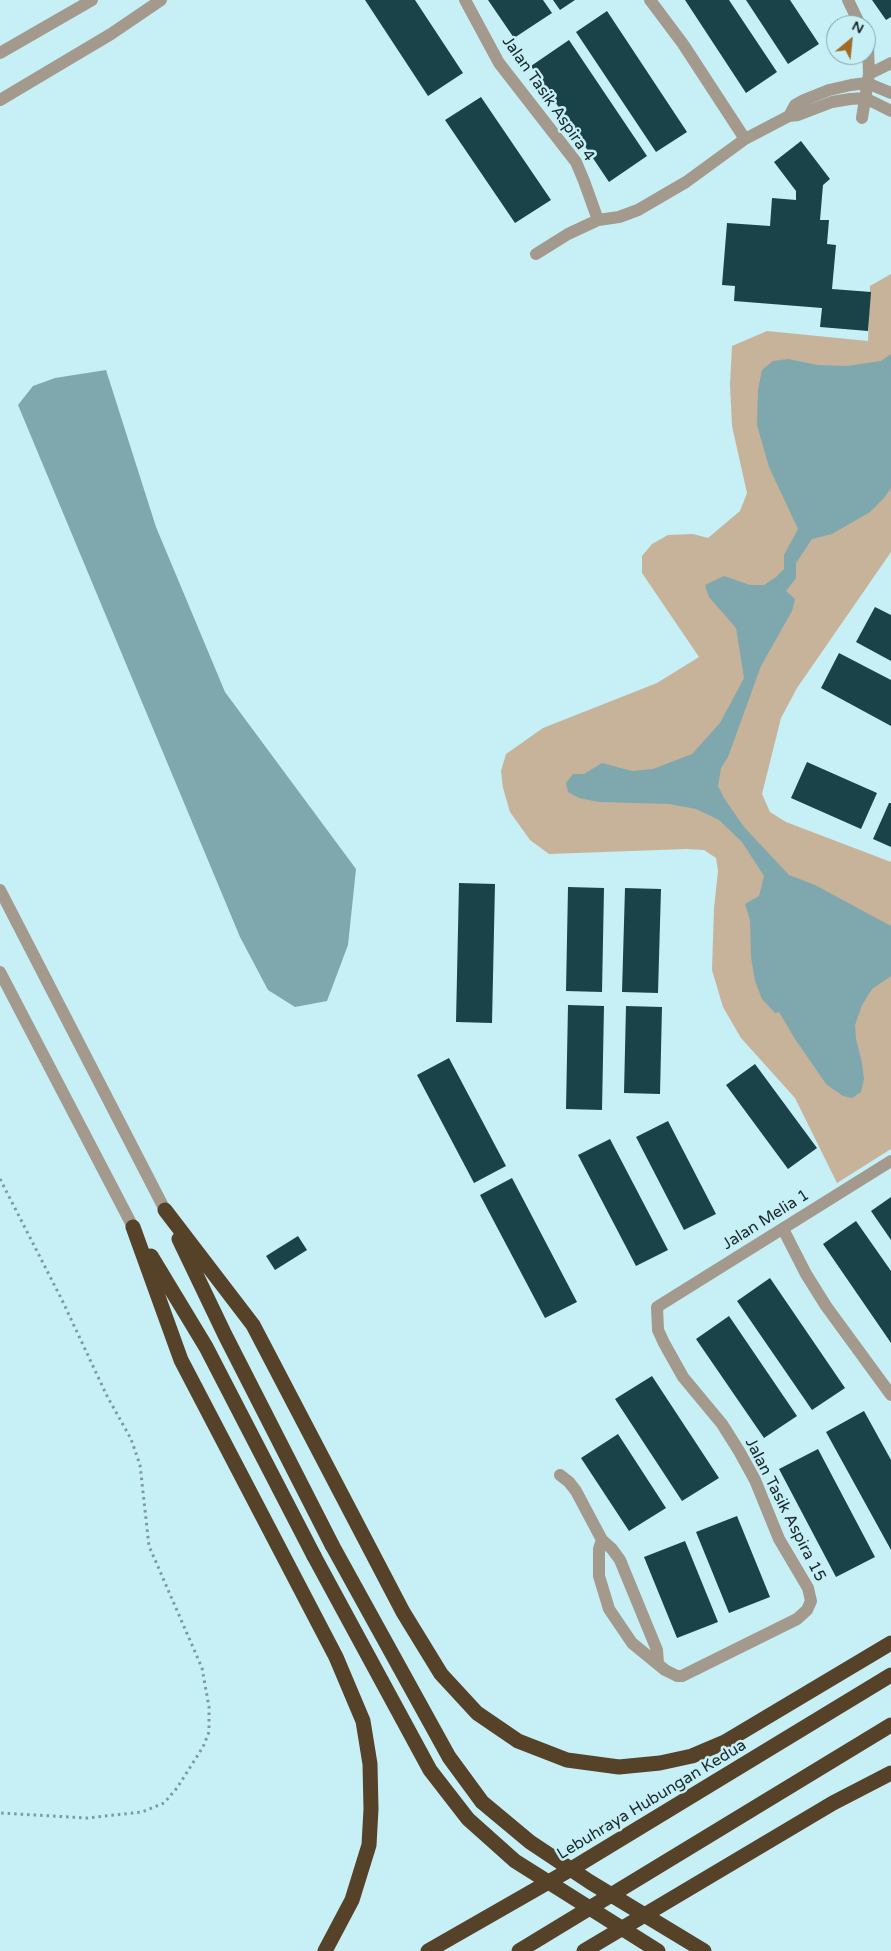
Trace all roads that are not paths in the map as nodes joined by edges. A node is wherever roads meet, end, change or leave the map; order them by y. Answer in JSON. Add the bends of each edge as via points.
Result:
{"nodes":[{"id":1,"x":92,"y":0,"type":"edge"},
{"id":2,"x":161,"y":0,"type":"edge"},
{"id":3,"x":465,"y":0,"type":"edge"},
{"id":4,"x":650,"y":0,"type":"edge"},
{"id":5,"x":848,"y":0,"type":"edge"},
{"id":6,"x":855,"y":15,"type":"edge"},
{"id":7,"x":0,"y":53,"type":"edge"},
{"id":8,"x":891,"y":63,"type":"edge"},
{"id":9,"x":868,"y":65,"type":"edge"},
{"id":10,"x":868,"y":79,"type":"junction"},
{"id":11,"x":891,"y":93,"type":"edge"},
{"id":12,"x":865,"y":98,"type":"junction"},
{"id":13,"x":0,"y":100,"type":"edge"},
{"id":14,"x":891,"y":111,"type":"edge"},
{"id":15,"x":789,"y":116,"type":"junction"},
{"id":16,"x":862,"y":118,"type":"dead end"},
{"id":17,"x":745,"y":138,"type":"junction"},
{"id":18,"x":598,"y":220,"type":"junction"},
{"id":19,"x":536,"y":254,"type":"dead end"},
{"id":20,"x":0,"y":890,"type":"edge"},
{"id":21,"x":0,"y":972,"type":"edge"},
{"id":22,"x":891,"y":1161,"type":"edge"},
{"id":23,"x":165,"y":1210,"type":"junction"},
{"id":24,"x":133,"y":1227,"type":"junction"},
{"id":25,"x":783,"y":1229,"type":"junction"},
{"id":26,"x":657,"y":1307,"type":"joint"},
{"id":27,"x":891,"y":1395,"type":"edge"},
{"id":28,"x":560,"y":1475,"type":"dead end"},
{"id":29,"x":602,"y":1540,"type":"junction"},
{"id":30,"x":891,"y":1643,"type":"edge"},
{"id":31,"x":658,"y":1664,"type":"junction"},
{"id":32,"x":891,"y":1675,"type":"edge"},
{"id":33,"x":891,"y":1725,"type":"edge"},
{"id":34,"x":891,"y":1773,"type":"edge"},
{"id":35,"x":325,"y":1951,"type":"edge"},
{"id":36,"x":428,"y":1951,"type":"edge"},
{"id":37,"x":518,"y":1951,"type":"edge"},
{"id":38,"x":584,"y":1951,"type":"edge"},
{"id":39,"x":658,"y":1951,"type":"edge"},
{"id":40,"x":704,"y":1951,"type":"edge"}],
"edges":[{"from":1,"to":7,"type":"street"},
{"from":2,"to":13,"type":"street","via":[[111,34]]},
{"from":3,"to":18,"type":"street","name":"Jalan Tasik Aspira 4","via":[[498,63],[576,162]]},
{"from":4,"to":17,"type":"street"},
{"from":5,"to":6,"type":"street"},
{"from":8,"to":10,"type":"street"},
{"from":9,"to":10,"type":"street"},
{"from":10,"to":11,"type":"street"},
{"from":10,"to":12,"type":"street"},
{"from":10,"to":15,"type":"street","via":[[804,100],[795,105]]},
{"from":12,"to":14,"type":"street"},
{"from":12,"to":15,"type":"street","via":[[832,102]]},
{"from":12,"to":16,"type":"street"},
{"from":15,"to":17,"type":"street"},
{"from":17,"to":18,"type":"street","via":[[686,182],[638,210]]},
{"from":18,"to":19,"type":"street"},
{"from":20,"to":23,"type":"street"},
{"from":21,"to":24,"type":"street"},
{"from":22,"to":25,"type":"street","name":"Jalan Melia 1"},
{"from":23,"to":30,"type":"highway","via":[[253,1325],[403,1612],[441,1674],[478,1713],[518,1741],[567,1760],[619,1767],[692,1756],[725,1742]]},
{"from":23,"to":40,"type":"highway","bridge":true,"via":[[332,1545],[449,1757],[482,1802],[530,1842]]},
{"from":24,"to":35,"type":"highway","via":[[181,1360],[336,1657],[363,1721],[370,1764],[369,1845],[352,1900]]},
{"from":24,"to":39,"type":"highway","bridge":true,"via":[[206,1347],[430,1770],[468,1819],[515,1861]]},
{"from":25,"to":26,"type":"street","name":"Jalan Melia 1"},
{"from":25,"to":27,"type":"street","via":[[816,1290]]},
{"from":26,"to":31,"type":"street","name":"Jalan Tasik Aspira 15","via":[[658,1330],[664,1343],[683,1377],[740,1451],[778,1539],[808,1588],[811,1602],[797,1619],[682,1676],[670,1674]]},
{"from":28,"to":29,"type":"street","via":[[576,1491]]},
{"from":29,"to":31,"type":"street","via":[[620,1560],[657,1650]]},
{"from":29,"to":31,"type":"street","via":[[599,1576],[609,1609],[632,1643]]},
{"from":32,"to":36,"type":"highway","name":"Lebuhraya Hubungan Kedua","via":[[573,1868]]},
{"from":33,"to":37,"type":"highway"},
{"from":34,"to":38,"type":"highway","via":[[833,1803]]}]}
